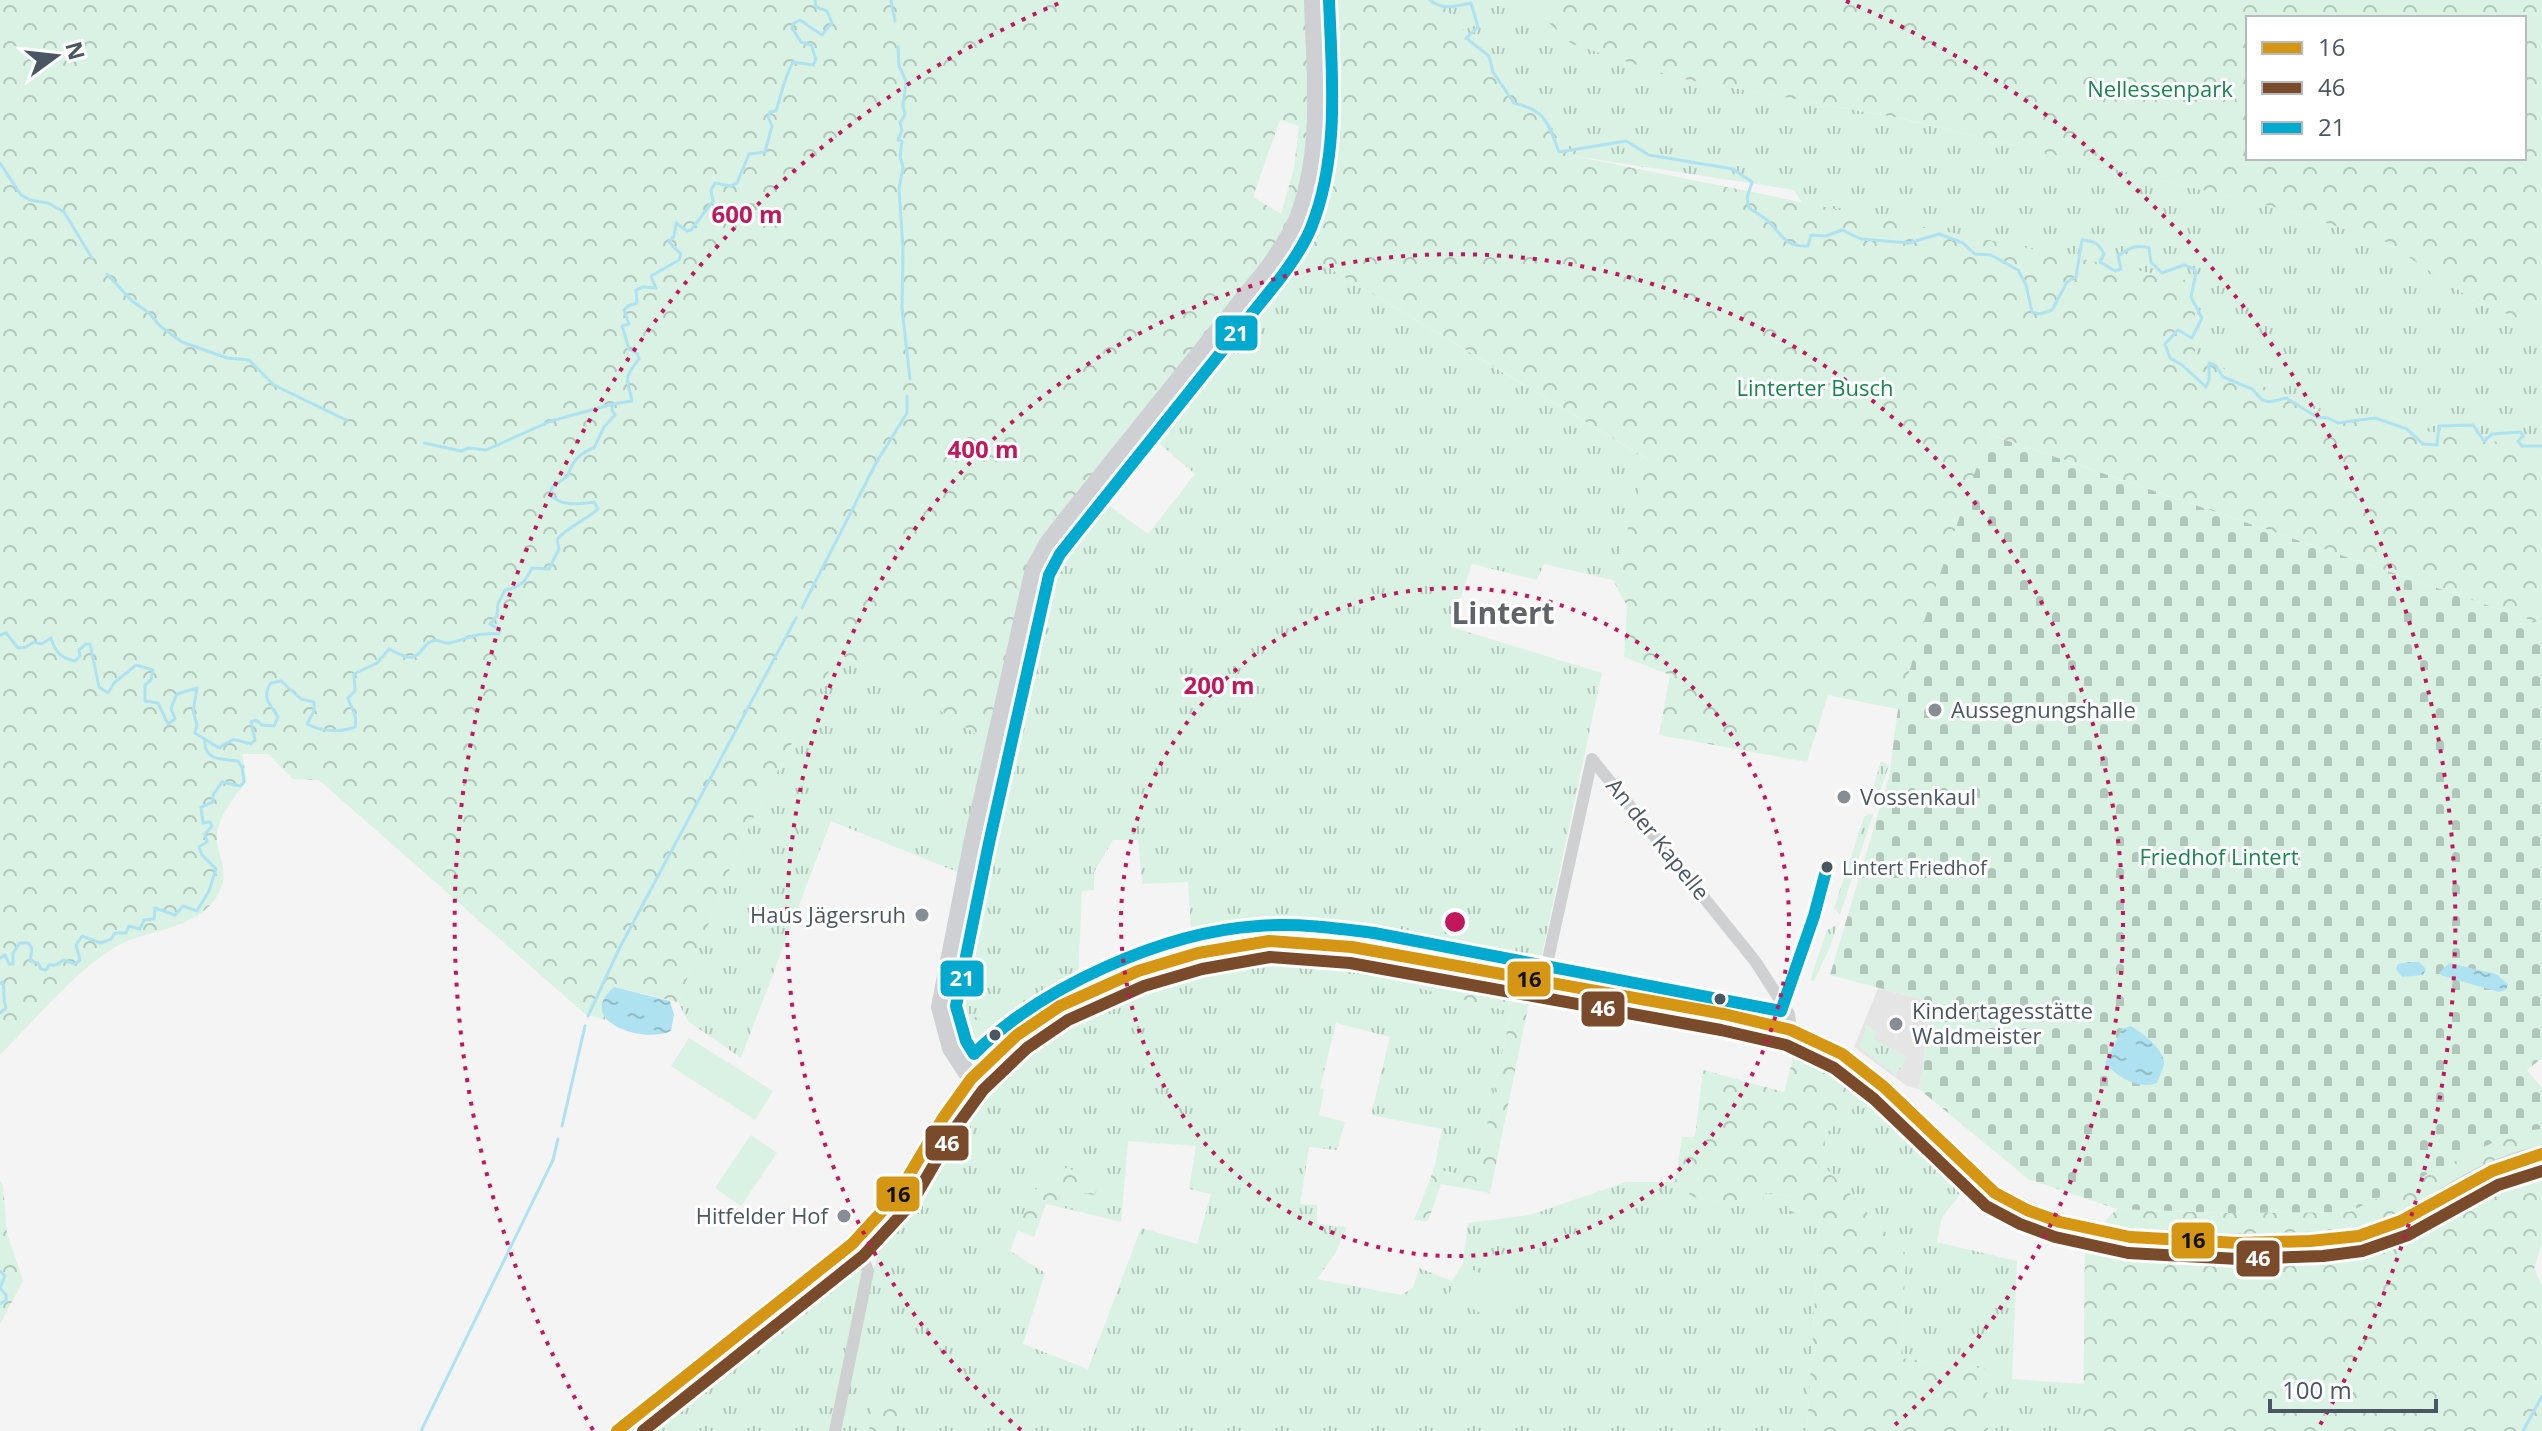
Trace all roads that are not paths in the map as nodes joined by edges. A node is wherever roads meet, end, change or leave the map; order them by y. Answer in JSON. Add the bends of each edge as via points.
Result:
{"nodes":[{"id":1,"x":1313,"y":0,"type":"edge"},
{"id":2,"x":1543,"y":982,"type":"junction"},
{"id":3,"x":1791,"y":1030,"type":"junction"},
{"id":4,"x":971,"y":1079,"type":"junction"},
{"id":5,"x":2542,"y":1154,"type":"edge"},
{"id":6,"x":852,"y":1244,"type":"junction"},
{"id":7,"x":617,"y":1431,"type":"edge"},
{"id":8,"x":835,"y":1431,"type":"edge"}],
"edges":[{"from":1,"to":4,"type":"main road","via":[[1314,146],[1295,225],[1270,266],[1066,520],[1034,569],[940,1007],[951,1048]]},
{"from":2,"to":3,"type":"main road"},
{"from":2,"to":3,"type":"street","name":"An der Kapelle","via":[[1592,759],[1755,961],[1789,1014]]},
{"from":2,"to":4,"type":"main road","via":[[1352,947],[1269,941],[1233,946],[1161,963],[1087,992],[1017,1035]]},
{"from":3,"to":5,"type":"main road","via":[[1842,1054],[1884,1087],[2006,1199],[2043,1216],[2132,1237],[2209,1244],[2371,1233],[2510,1162]]},
{"from":4,"to":6,"type":"main road","via":[[898,1194]]},
{"from":6,"to":7,"type":"main road"},
{"from":6,"to":8,"type":"street","via":[[868,1271]]}]}
